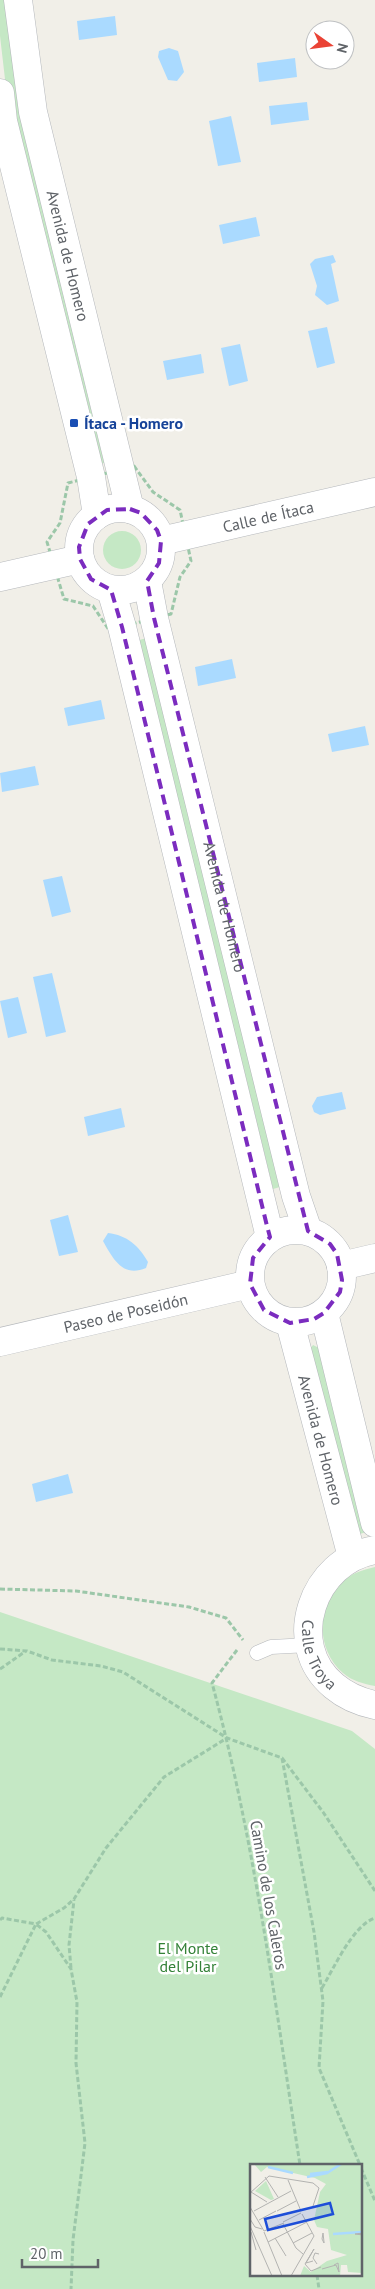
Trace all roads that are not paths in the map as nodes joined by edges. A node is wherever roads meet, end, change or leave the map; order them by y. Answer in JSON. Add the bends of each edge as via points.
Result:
{"nodes":[{"id":1,"x":18,"y":0,"type":"edge"},
{"id":2,"x":0,"y":93,"type":"edge"},
{"id":3,"x":375,"y":492,"type":"edge"},
{"id":4,"x":130,"y":509,"type":"junction"},
{"id":5,"x":97,"y":515,"type":"junction"},
{"id":6,"x":173,"y":538,"type":"junction"},
{"id":7,"x":80,"y":559,"type":"junction"},
{"id":8,"x":0,"y":577,"type":"edge"},
{"id":9,"x":148,"y":581,"type":"junction"},
{"id":10,"x":111,"y":590,"type":"junction"},
{"id":11,"x":308,"y":1231,"type":"junction"},
{"id":12,"x":270,"y":1237,"type":"junction"},
{"id":13,"x":375,"y":1258,"type":"edge"},
{"id":14,"x":341,"y":1266,"type":"junction"},
{"id":15,"x":250,"y":1284,"type":"junction"},
{"id":16,"x":324,"y":1313,"type":"junction"},
{"id":17,"x":290,"y":1323,"type":"junction"},
{"id":18,"x":0,"y":1342,"type":"edge"},
{"id":19,"x":375,"y":1523,"type":"edge"},
{"id":20,"x":364,"y":1554,"type":"edge"},
{"id":21,"x":309,"y":1645,"type":"junction"},
{"id":22,"x":257,"y":1653,"type":"dead end"},
{"id":23,"x":375,"y":1705,"type":"edge"}],
"edges":[{"from":1,"to":4,"type":"street","name":"Avenida de Homero","via":[[33,112]]},
{"from":2,"to":5,"type":"street","name":"Avenida de Homero","via":[[3,121],[91,477]]},
{"from":3,"to":6,"type":"street","name":"Calle de Ítaca"},
{"from":4,"to":5,"type":"street","via":[[107,510]]},
{"from":4,"to":6,"type":"street"},
{"from":5,"to":7,"type":"street","via":[[82,535]]},
{"from":6,"to":9,"type":"street"},
{"from":7,"to":8,"type":"street"},
{"from":7,"to":10,"type":"street","via":[[91,579]]},
{"from":9,"to":10,"type":"street","via":[[137,588]]},
{"from":9,"to":11,"type":"street","name":"Avenida de Homero","via":[[154,618],[296,1196]]},
{"from":10,"to":12,"type":"street","name":"Avenida de Homero"},
{"from":11,"to":12,"type":"street","via":[[295,1229]]},
{"from":11,"to":14,"type":"street","via":[[330,1244]]},
{"from":12,"to":15,"type":"street","via":[[253,1258]]},
{"from":13,"to":14,"type":"street"},
{"from":14,"to":16,"type":"street","via":[[340,1292]]},
{"from":15,"to":17,"type":"street","via":[[264,1310]]},
{"from":15,"to":18,"type":"street","name":"Paseo de Poseidón"},
{"from":16,"to":17,"type":"street","via":[[314,1320]]},
{"from":16,"to":19,"type":"street","name":"Avenida de Homero"},
{"from":17,"to":20,"type":"street","name":"Avenida de Homero"},
{"from":20,"to":21,"type":"street","name":"Calle Troya","via":[[331,1572],[316,1593],[308,1618]]},
{"from":21,"to":22,"type":"lane","via":[[271,1647]]},
{"from":21,"to":23,"type":"street","name":"Calle Troya","via":[[318,1666],[332,1685],[352,1698]]}]}
